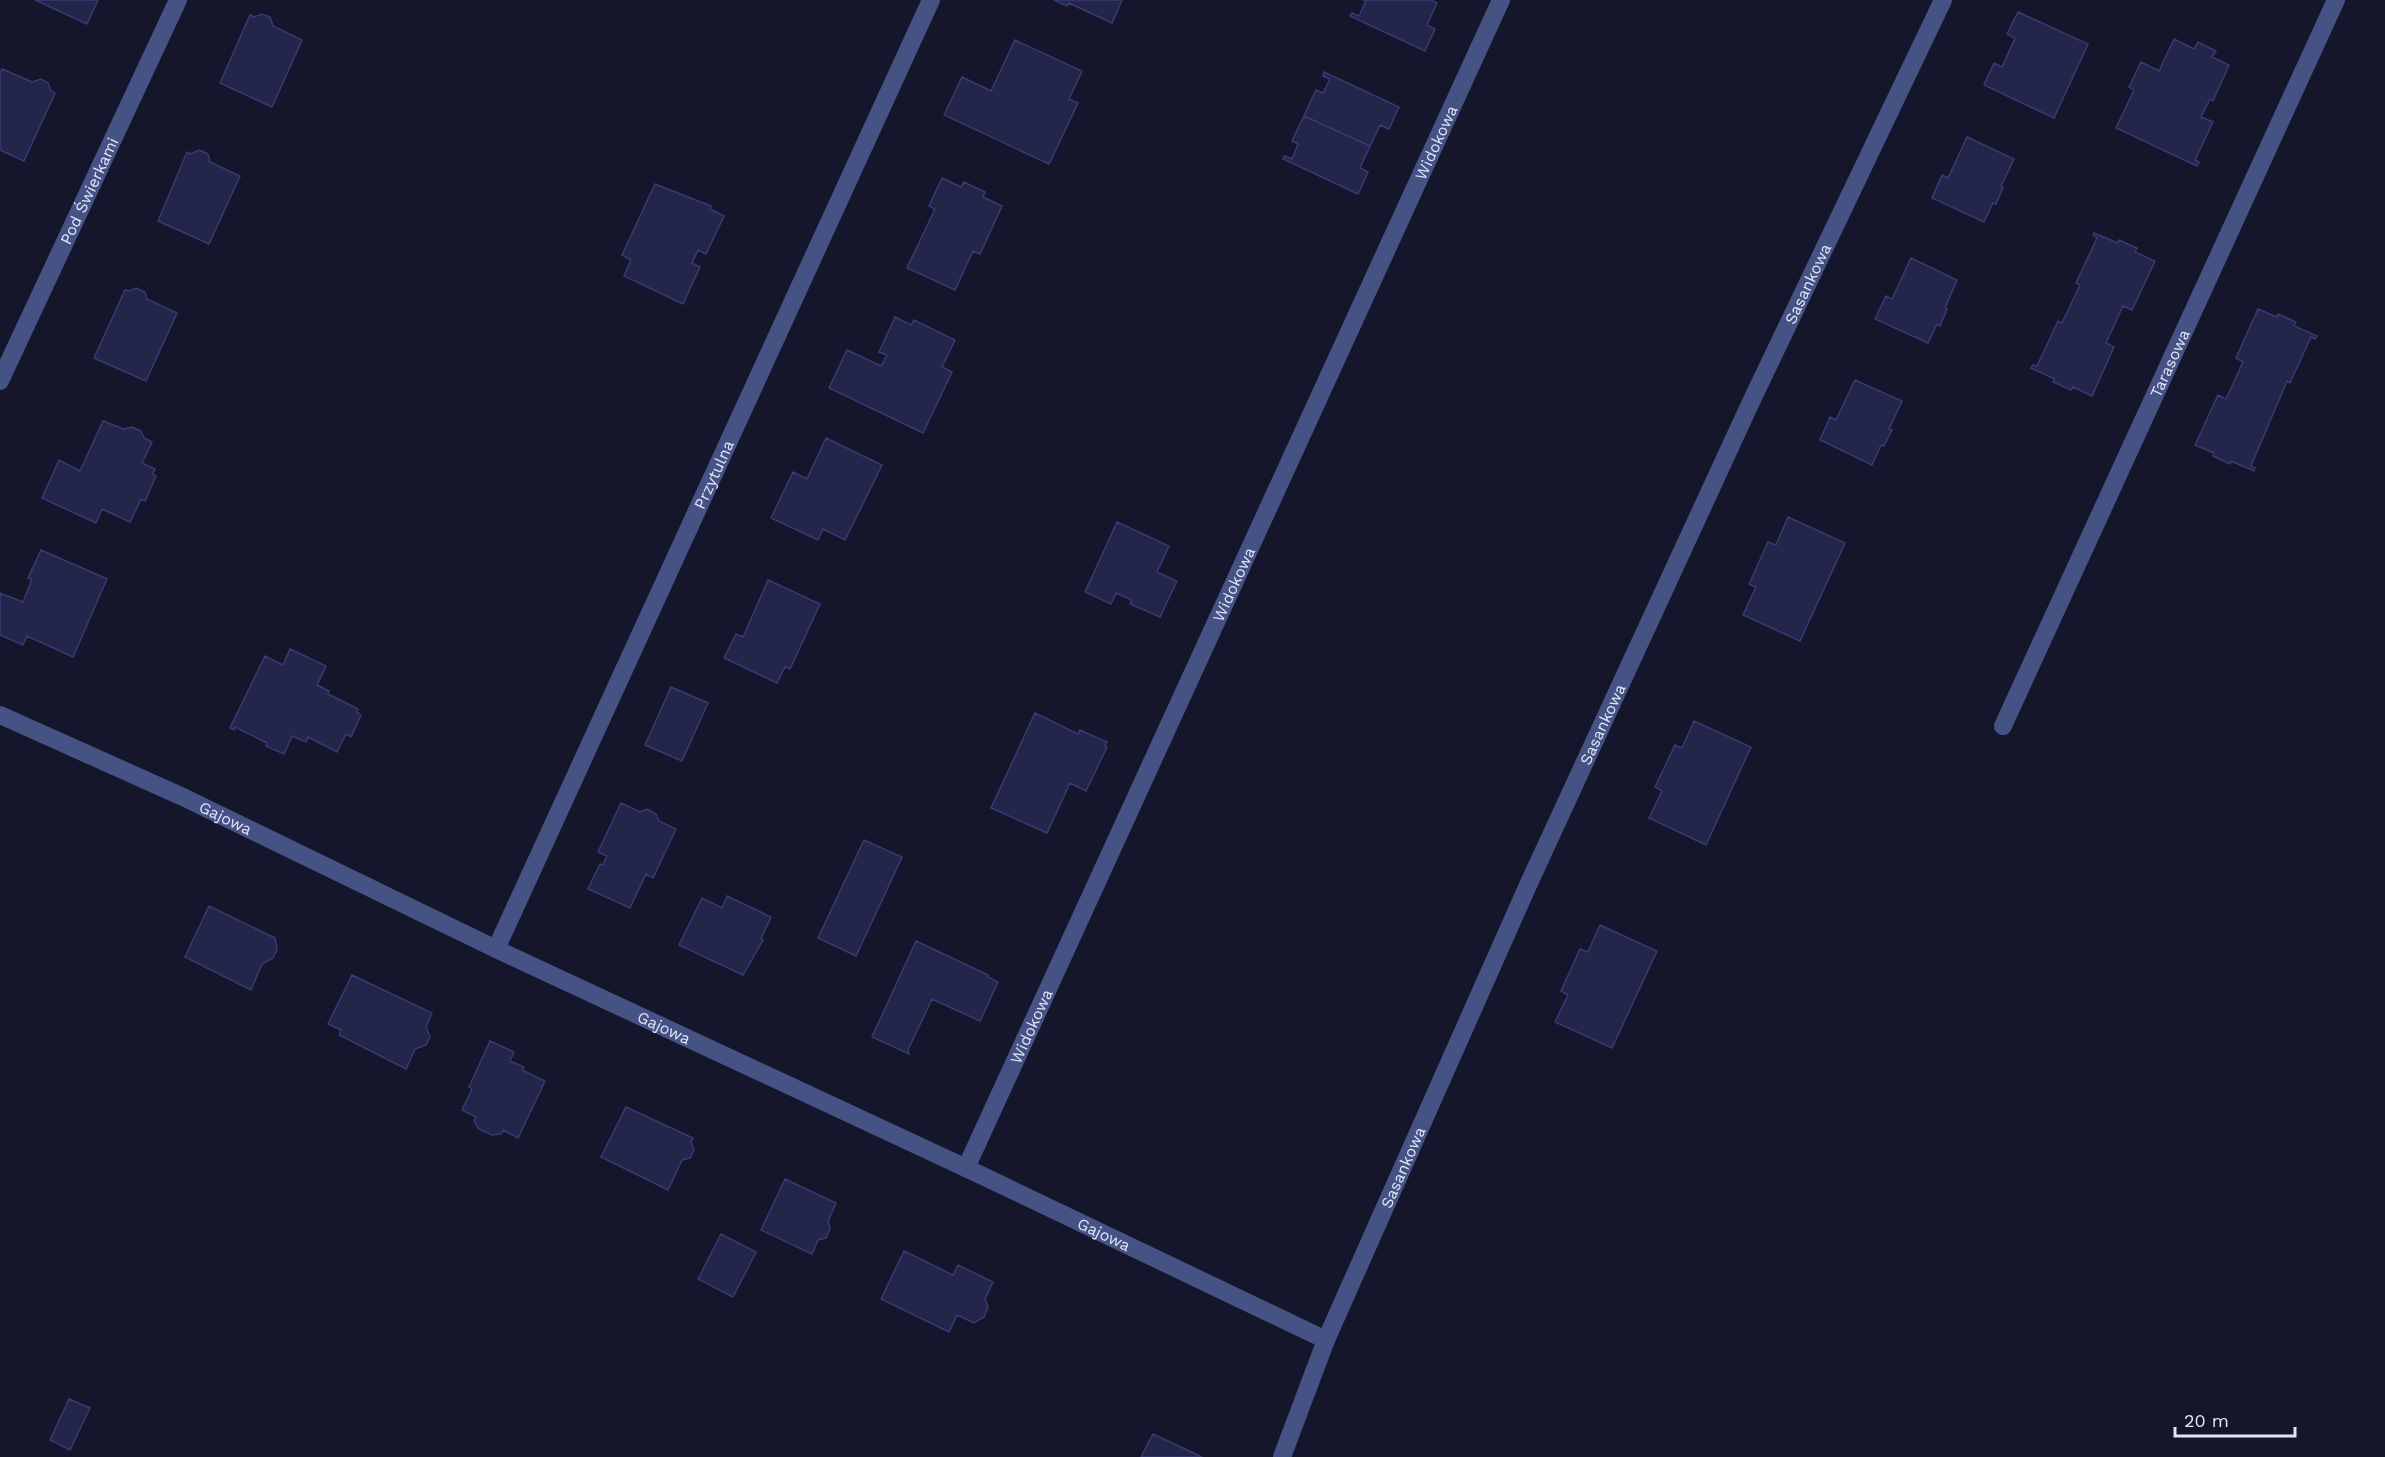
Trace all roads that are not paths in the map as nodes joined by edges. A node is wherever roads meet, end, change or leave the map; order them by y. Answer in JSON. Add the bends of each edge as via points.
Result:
{"nodes":[{"id":1,"x":178,"y":0,"type":"edge"},
{"id":2,"x":931,"y":0,"type":"edge"},
{"id":3,"x":1502,"y":0,"type":"edge"},
{"id":4,"x":1943,"y":0,"type":"edge"},
{"id":5,"x":2336,"y":0,"type":"edge"},
{"id":6,"x":0,"y":381,"type":"edge"},
{"id":7,"x":0,"y":715,"type":"edge"},
{"id":8,"x":2003,"y":726,"type":"dead end"},
{"id":9,"x":496,"y":949,"type":"junction"},
{"id":10,"x":966,"y":1168,"type":"junction"},
{"id":11,"x":1326,"y":1340,"type":"junction"},
{"id":12,"x":1282,"y":1457,"type":"edge"}],
"edges":[{"from":1,"to":6,"type":"street","name":"Pod Świerkami"},
{"from":2,"to":9,"type":"street","name":"Przytulna"},
{"from":3,"to":10,"type":"street","name":"Widokowa"},
{"from":4,"to":11,"type":"street","name":"Sasankowa","via":[[1539,861]]},
{"from":5,"to":8,"type":"street","name":"Tarasowa"},
{"from":7,"to":9,"type":"street","name":"Gajowa","via":[[183,797]]},
{"from":9,"to":10,"type":"street","name":"Gajowa"},
{"from":10,"to":11,"type":"street","name":"Gajowa"},
{"from":11,"to":12,"type":"street","name":"Sasankowa"}]}
